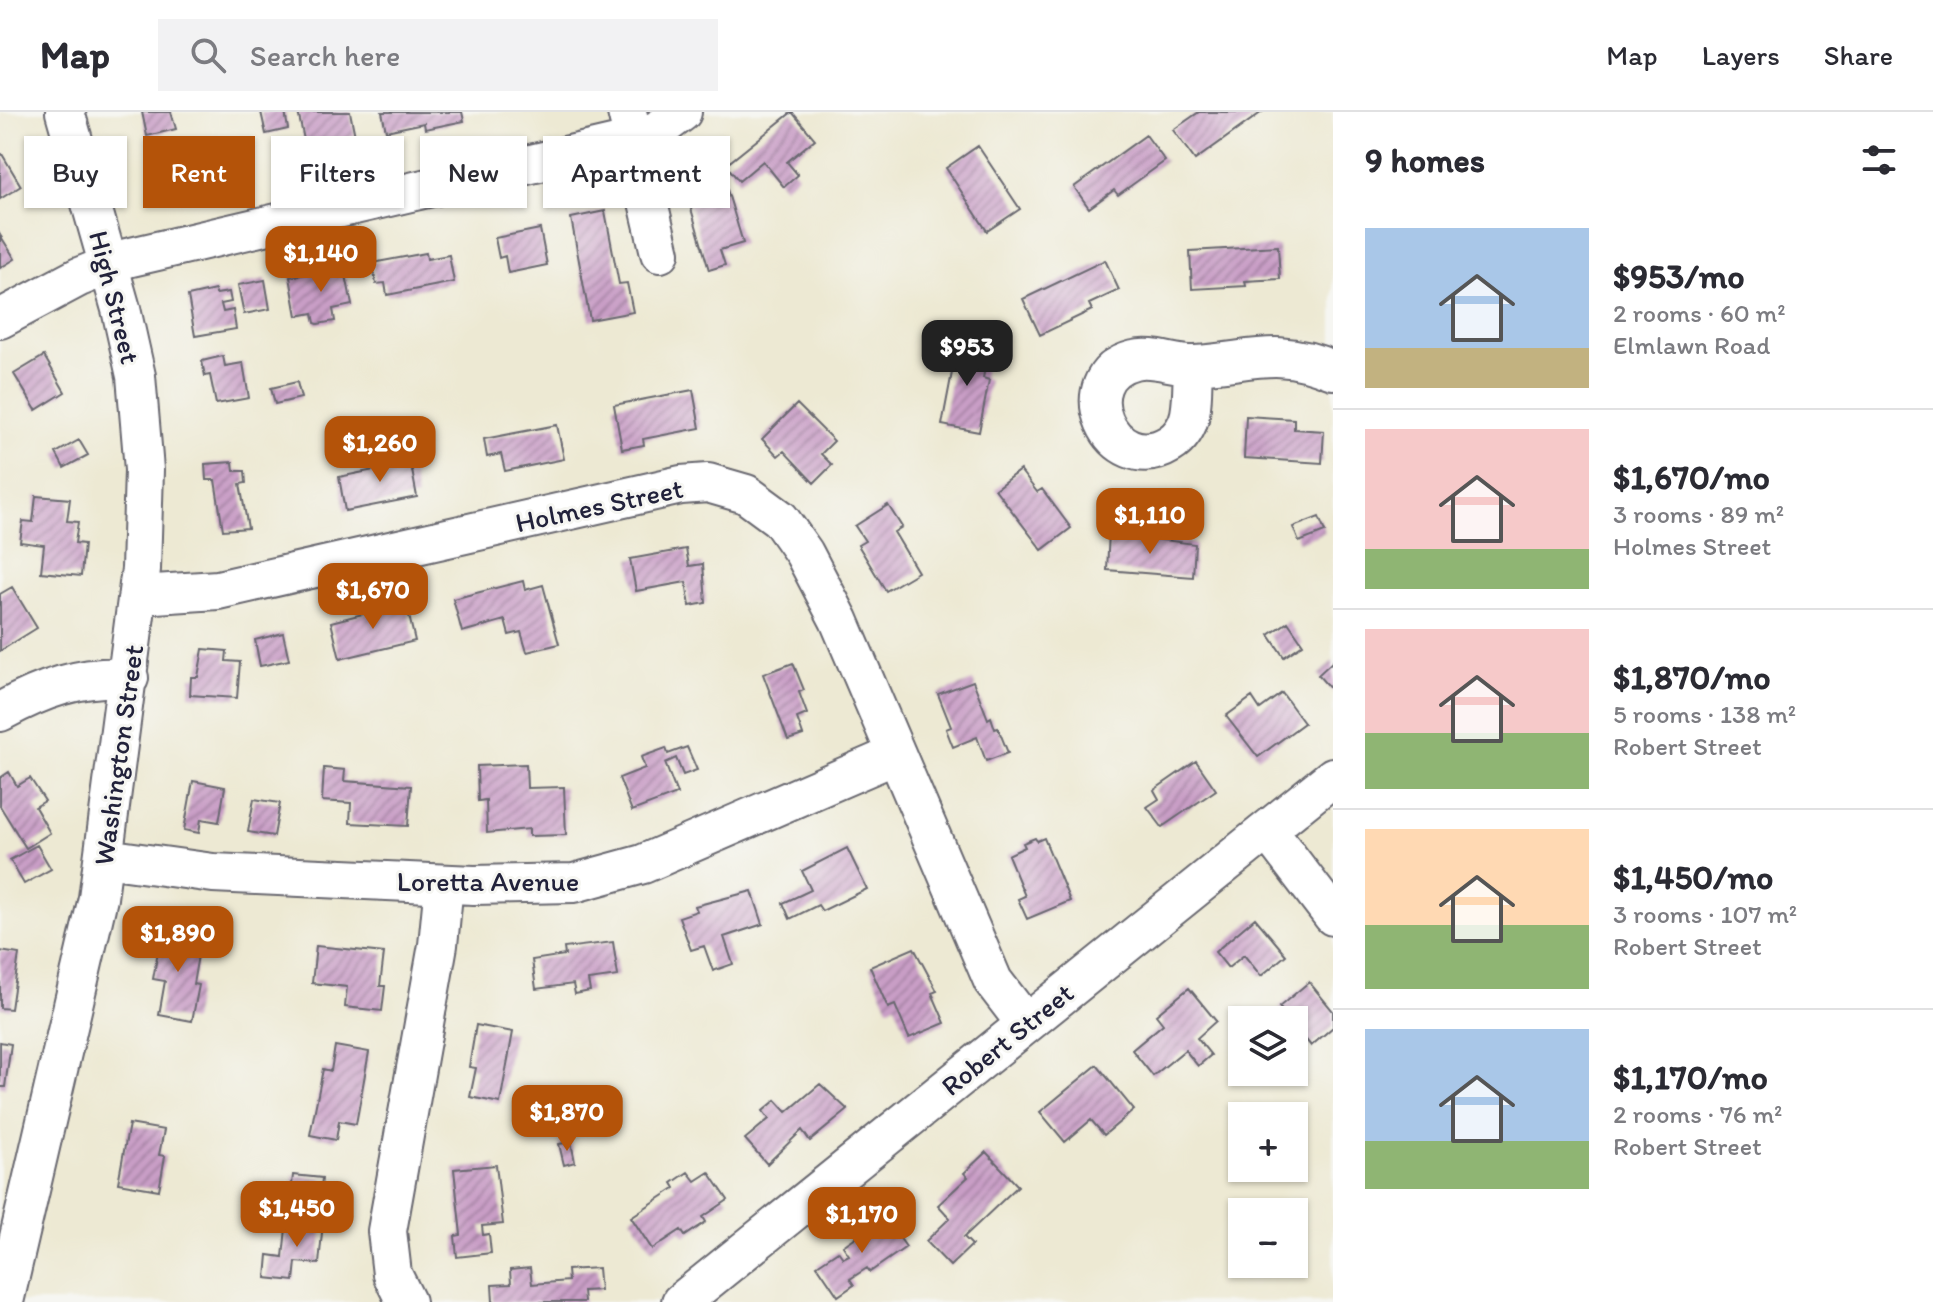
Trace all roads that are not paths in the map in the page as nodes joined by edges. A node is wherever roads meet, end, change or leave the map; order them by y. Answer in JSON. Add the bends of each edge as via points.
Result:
{"nodes":[{"id":1,"x":65,"y":112,"type":"edge"},
{"id":2,"x":682,"y":112,"type":"edge"},
{"id":3,"x":631,"y":126,"type":"edge"},
{"id":4,"x":660,"y":253,"type":"dead end"},
{"id":5,"x":108,"y":265,"type":"junction"},
{"id":6,"x":0,"y":319,"type":"edge"},
{"id":7,"x":1193,"y":365,"type":"dead end"},
{"id":8,"x":1333,"y":370,"type":"edge"},
{"id":9,"x":142,"y":438,"type":"joint"},
{"id":10,"x":139,"y":595,"type":"junction"},
{"id":11,"x":129,"y":678,"type":"junction"},
{"id":12,"x":0,"y":712,"type":"edge"},
{"id":13,"x":895,"y":755,"type":"junction"},
{"id":14,"x":1333,"y":777,"type":"edge"},
{"id":15,"x":1268,"y":831,"type":"junction"},
{"id":16,"x":105,"y":858,"type":"junction"},
{"id":17,"x":444,"y":884,"type":"junction"},
{"id":18,"x":1333,"y":916,"type":"edge"},
{"id":19,"x":1026,"y":1024,"type":"junction"},
{"id":20,"x":4,"y":1302,"type":"edge"},
{"id":21,"x":406,"y":1302,"type":"edge"},
{"id":22,"x":681,"y":1302,"type":"edge"}],
"edges":[{"from":1,"to":5,"type":"street","name":"High Street"},
{"from":2,"to":3,"type":"street","via":[[658,130]]},
{"from":3,"to":4,"type":"street"},
{"from":3,"to":5,"type":"street"},
{"from":5,"to":6,"type":"street"},
{"from":5,"to":9,"type":"street","name":"High Street","via":[[129,341]]},
{"from":7,"to":8,"type":"street","via":[[1285,355]]},
{"from":9,"to":10,"type":"street","name":"Washington Street"},
{"from":10,"to":11,"type":"street","name":"Washington Street"},
{"from":10,"to":13,"type":"street","name":"Holmes Street","via":[[218,590],[681,485],[721,485],[770,510],[804,553],[839,620]]},
{"from":11,"to":12,"type":"street","via":[[76,680]]},
{"from":11,"to":16,"type":"street","name":"Washington Street"},
{"from":13,"to":17,"type":"street","name":"Loretta Avenue","via":[[610,876],[555,884]]},
{"from":13,"to":19,"type":"street","name":"Holmes Street","via":[[993,981]]},
{"from":14,"to":15,"type":"street","name":"Robert Street"},
{"from":15,"to":18,"type":"street"},
{"from":15,"to":19,"type":"street","name":"Robert Street"},
{"from":16,"to":17,"type":"street","name":"Loretta Avenue","via":[[203,872]]},
{"from":16,"to":20,"type":"street","name":"Washington Street"},
{"from":17,"to":21,"type":"street","via":[[387,1231],[392,1274]]},
{"from":19,"to":22,"type":"street","name":"Robert Street"}]}
